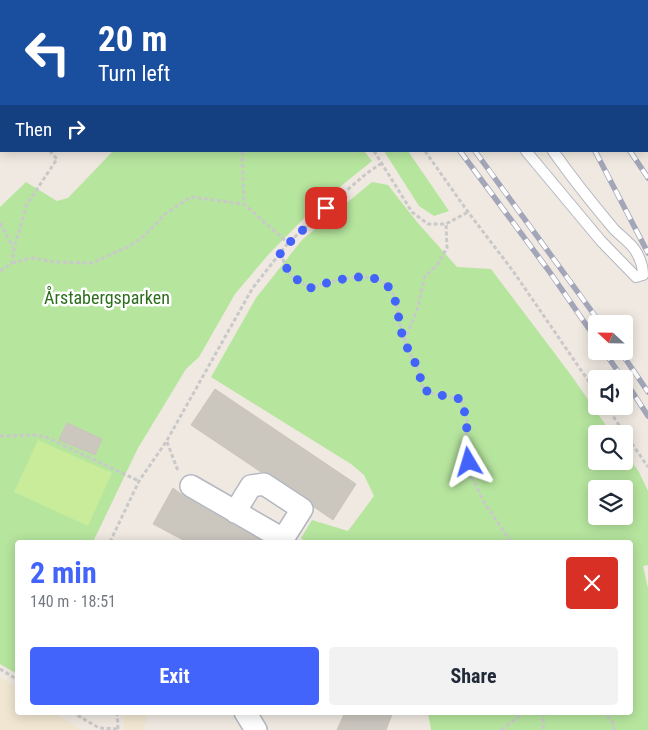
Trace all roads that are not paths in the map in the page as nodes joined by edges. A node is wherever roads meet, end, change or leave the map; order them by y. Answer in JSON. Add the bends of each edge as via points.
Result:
{"nodes":[{"id":1,"x":527,"y":152,"type":"edge"},
{"id":2,"x":555,"y":152,"type":"edge"},
{"id":3,"x":191,"y":486,"type":"road end"},
{"id":4,"x":235,"y":512,"type":"junction"},
{"id":5,"x":281,"y":540,"type":"edge"},
{"id":6,"x":284,"y":540,"type":"edge"},
{"id":7,"x":247,"y":715,"type":"edge"},
{"id":8,"x":256,"y":730,"type":"edge"}],
"edges":[{"from":1,"to":2,"type":"lane","via":[[601,241],[636,277],[643,275],[643,266],[636,251]]},
{"from":3,"to":4,"type":"street"},
{"from":4,"to":5,"type":"street"},
{"from":4,"to":6,"type":"street","via":[[251,486],[264,484],[302,509]]},
{"from":7,"to":8,"type":"street"}]}
